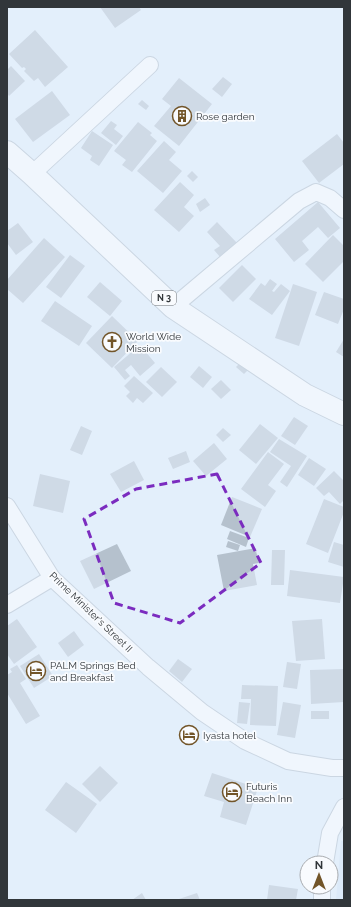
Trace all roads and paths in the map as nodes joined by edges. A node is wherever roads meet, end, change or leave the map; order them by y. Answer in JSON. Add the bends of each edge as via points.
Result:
{"nodes":[{"id":1,"x":150,"y":65,"type":"dead end"},
{"id":2,"x":7,"y":152,"type":"edge"},
{"id":3,"x":32,"y":174,"type":"junction"},
{"id":4,"x":344,"y":210,"type":"edge"},
{"id":5,"x":173,"y":308,"type":"junction"},
{"id":6,"x":344,"y":414,"type":"edge"},
{"id":7,"x":7,"y":506,"type":"edge"},
{"id":8,"x":52,"y":578,"type":"junction"},
{"id":9,"x":7,"y":605,"type":"edge"},
{"id":10,"x":344,"y":768,"type":"edge"},
{"id":11,"x":344,"y":807,"type":"edge"},
{"id":12,"x":326,"y":855,"type":"edge"}],
"edges":[{"from":1,"to":3,"type":"street"},
{"from":2,"to":3,"type":"highway","number":"N 3"},
{"from":3,"to":5,"type":"highway","number":"N 3"},
{"from":4,"to":5,"type":"street","via":[[330,198],[316,192],[299,201]]},
{"from":5,"to":6,"type":"highway","number":"N 3","via":[[305,395]]},
{"from":7,"to":8,"type":"street","name":"Prime Minister's Street II"},
{"from":8,"to":9,"type":"street"},
{"from":8,"to":10,"type":"street","name":"Prime Minister's Street II","via":[[160,677],[202,712],[245,741],[288,761]]},
{"from":11,"to":12,"type":"street","via":[[330,832]]}]}
